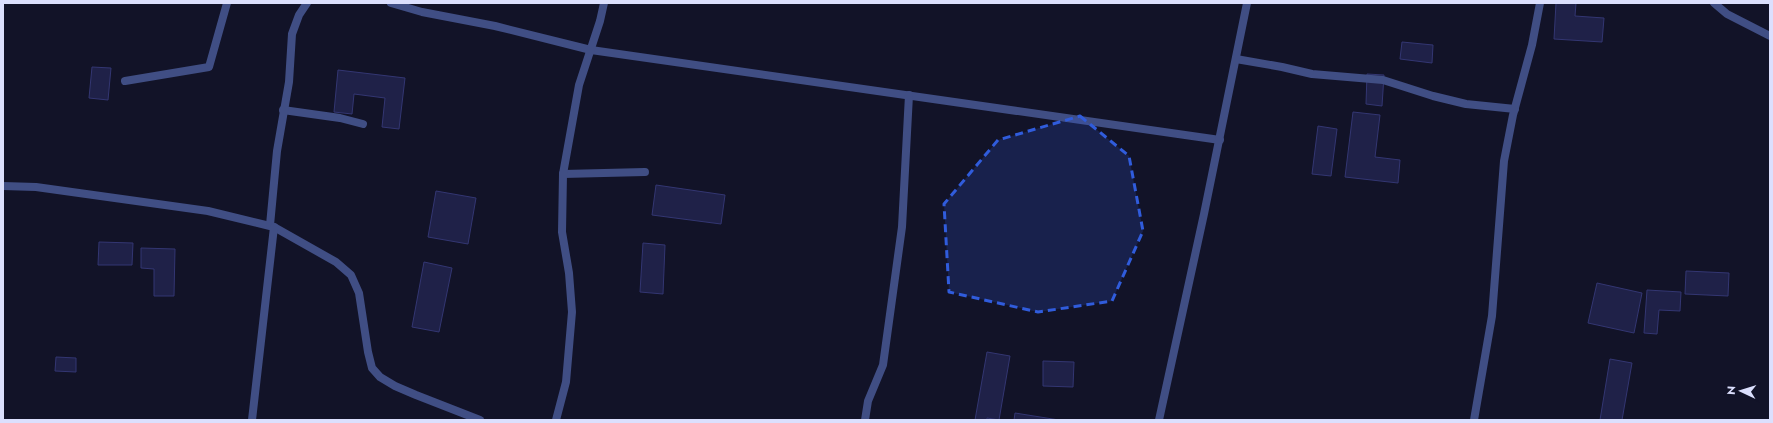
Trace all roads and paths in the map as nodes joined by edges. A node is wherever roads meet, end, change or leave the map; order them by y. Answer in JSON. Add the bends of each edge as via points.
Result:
{"nodes":[{"id":1,"x":227,"y":3,"type":"edge"},
{"id":2,"x":307,"y":3,"type":"edge"},
{"id":3,"x":391,"y":3,"type":"edge"},
{"id":4,"x":604,"y":3,"type":"edge"},
{"id":5,"x":1247,"y":3,"type":"edge"},
{"id":6,"x":1540,"y":3,"type":"edge"},
{"id":7,"x":1714,"y":3,"type":"edge"},
{"id":8,"x":1770,"y":36,"type":"edge"},
{"id":9,"x":591,"y":50,"type":"junction"},
{"id":10,"x":1236,"y":59,"type":"junction"},
{"id":11,"x":125,"y":81,"type":"dead end"},
{"id":12,"x":909,"y":95,"type":"junction"},
{"id":13,"x":1515,"y":108,"type":"junction"},
{"id":14,"x":283,"y":110,"type":"junction"},
{"id":15,"x":363,"y":124,"type":"dead end"},
{"id":16,"x":1220,"y":140,"type":"junction"},
{"id":17,"x":645,"y":172,"type":"dead end"},
{"id":18,"x":563,"y":174,"type":"junction"},
{"id":19,"x":3,"y":186,"type":"edge"},
{"id":20,"x":272,"y":226,"type":"junction"},
{"id":21,"x":252,"y":420,"type":"edge"},
{"id":22,"x":480,"y":420,"type":"edge"},
{"id":23,"x":556,"y":420,"type":"edge"},
{"id":24,"x":865,"y":420,"type":"edge"},
{"id":25,"x":1159,"y":420,"type":"edge"},
{"id":26,"x":1474,"y":420,"type":"edge"}],
"edges":[{"from":1,"to":11,"type":"street","via":[[209,68]]},
{"from":2,"to":14,"type":"street","via":[[292,34],[289,82]]},
{"from":3,"to":9,"type":"street"},
{"from":4,"to":9,"type":"street"},
{"from":5,"to":10,"type":"street"},
{"from":6,"to":13,"type":"street"},
{"from":7,"to":8,"type":"street","via":[[1727,14]]},
{"from":9,"to":12,"type":"street"},
{"from":9,"to":18,"type":"street","via":[[580,85]]},
{"from":10,"to":13,"type":"street","via":[[1312,74],[1383,80],[1466,104]]},
{"from":10,"to":16,"type":"street"},
{"from":12,"to":16,"type":"street"},
{"from":12,"to":24,"type":"street","via":[[902,228],[883,365],[868,401]]},
{"from":13,"to":26,"type":"street","via":[[1504,161],[1492,316]]},
{"from":14,"to":15,"type":"street"},
{"from":14,"to":20,"type":"street","via":[[277,151]]},
{"from":16,"to":25,"type":"street"},
{"from":17,"to":18,"type":"street"},
{"from":18,"to":23,"type":"street","via":[[562,232],[572,312],[566,382]]},
{"from":19,"to":20,"type":"street","via":[[42,188],[208,211]]},
{"from":20,"to":21,"type":"street"},
{"from":20,"to":22,"type":"street","via":[[336,262],[351,275],[359,293],[372,368],[380,377],[394,386]]}]}
